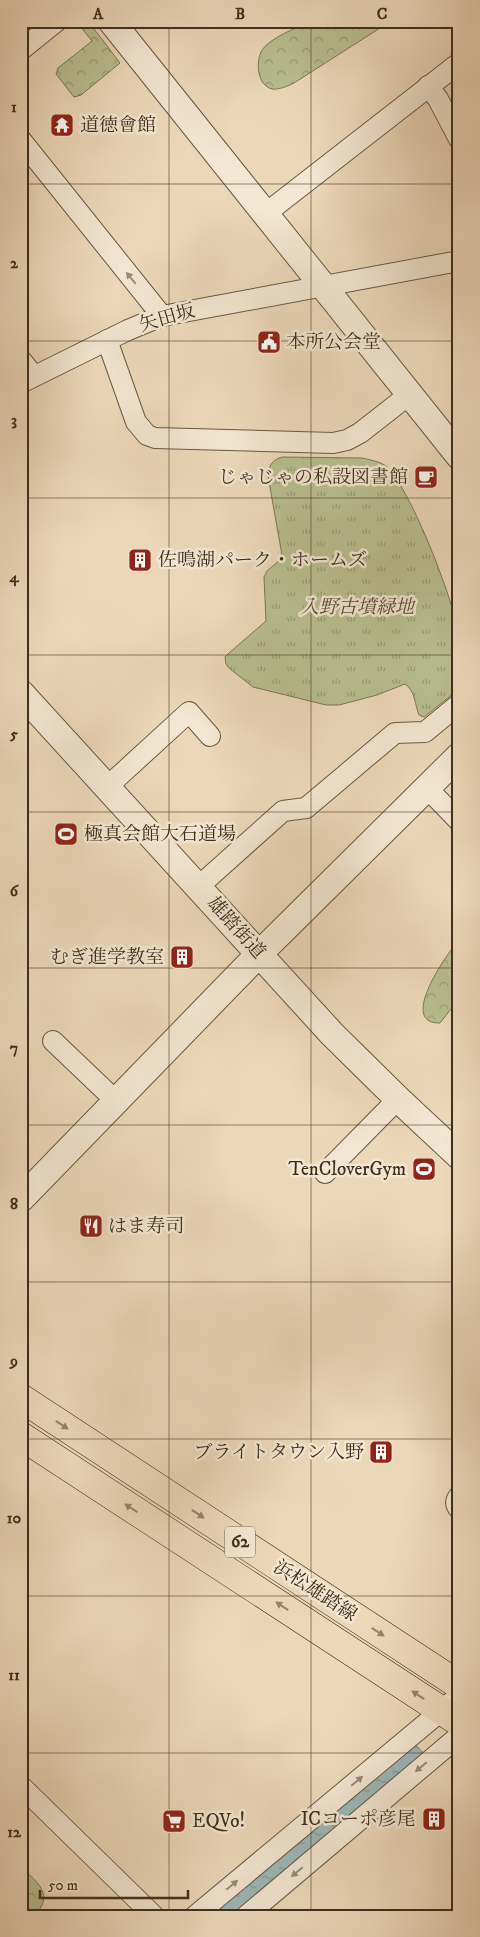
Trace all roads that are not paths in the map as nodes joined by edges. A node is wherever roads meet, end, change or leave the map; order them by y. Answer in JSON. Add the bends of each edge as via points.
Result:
{"nodes":[{"id":1,"x":57,"y":21,"type":"edge"},
{"id":2,"x":111,"y":21,"type":"edge"},
{"id":3,"x":21,"y":50,"type":"edge"},
{"id":4,"x":459,"y":63,"type":"edge"},
{"id":5,"x":428,"y":86,"type":"junction"},
{"id":6,"x":459,"y":139,"type":"edge"},
{"id":7,"x":21,"y":140,"type":"edge"},
{"id":8,"x":265,"y":214,"type":"junction"},
{"id":9,"x":459,"y":261,"type":"edge"},
{"id":10,"x":323,"y":286,"type":"junction"},
{"id":11,"x":162,"y":316,"type":"junction"},
{"id":12,"x":107,"y":340,"type":"junction"},
{"id":13,"x":21,"y":360,"type":"edge"},
{"id":14,"x":28,"y":379,"type":"edge"},
{"id":15,"x":410,"y":394,"type":"junction"},
{"id":16,"x":459,"y":456,"type":"edge"},
{"id":17,"x":21,"y":692,"type":"edge"},
{"id":18,"x":459,"y":704,"type":"edge"},
{"id":19,"x":210,"y":736,"type":"dead end"},
{"id":20,"x":459,"y":756,"type":"edge"},
{"id":21,"x":107,"y":787,"type":"junction"},
{"id":22,"x":427,"y":788,"type":"junction"},
{"id":23,"x":459,"y":821,"type":"edge"},
{"id":24,"x":198,"y":888,"type":"junction"},
{"id":25,"x":260,"y":954,"type":"junction"},
{"id":26,"x":53,"y":1041,"type":"dead end"},
{"id":27,"x":398,"y":1099,"type":"junction"},
{"id":28,"x":116,"y":1101,"type":"junction"},
{"id":29,"x":459,"y":1156,"type":"edge"},
{"id":30,"x":325,"y":1173,"type":"dead end"},
{"id":31,"x":21,"y":1199,"type":"edge"},
{"id":32,"x":21,"y":1398,"type":"edge"},
{"id":33,"x":21,"y":1436,"type":"edge"},
{"id":34,"x":459,"y":1496,"type":"edge"},
{"id":35,"x":459,"y":1509,"type":"edge"},
{"id":36,"x":459,"y":1685,"type":"edge"},
{"id":37,"x":453,"y":1709,"type":"edge"},
{"id":38,"x":459,"y":1736,"type":"edge"},
{"id":39,"x":21,"y":1786,"type":"edge"},
{"id":40,"x":154,"y":1916,"type":"edge"},
{"id":41,"x":195,"y":1916,"type":"edge"},
{"id":42,"x":246,"y":1916,"type":"edge"}],
"edges":[{"from":1,"to":3,"type":"street"},
{"from":2,"to":8,"type":"street"},
{"from":4,"to":5,"type":"street"},
{"from":5,"to":6,"type":"street"},
{"from":5,"to":8,"type":"street"},
{"from":11,"to":7,"type":"street","one_way":true},
{"from":8,"to":10,"type":"street"},
{"from":9,"to":10,"type":"street","name":"矢田坂"},
{"from":10,"to":11,"type":"street","name":"矢田坂"},
{"from":10,"to":15,"type":"street"},
{"from":11,"to":12,"type":"street","name":"矢田坂"},
{"from":12,"to":14,"type":"street","name":"矢田坂"},
{"from":12,"to":15,"type":"street","via":[[136,422],[147,435],[155,438],[333,443],[360,433]]},
{"from":13,"to":14,"type":"street"},
{"from":15,"to":16,"type":"street"},
{"from":17,"to":21,"type":"street","name":"雄踏街道"},
{"from":18,"to":24,"type":"street","via":[[425,732],[395,733],[306,808],[283,810]]},
{"from":19,"to":21,"type":"street","via":[[189,712]]},
{"from":20,"to":22,"type":"street"},
{"from":21,"to":24,"type":"street","name":"雄踏街道"},
{"from":22,"to":23,"type":"street"},
{"from":22,"to":25,"type":"street"},
{"from":24,"to":25,"type":"street","name":"雄踏街道"},
{"from":25,"to":27,"type":"street","name":"雄踏街道","via":[[332,1034]]},
{"from":25,"to":28,"type":"street"},
{"from":26,"to":28,"type":"street"},
{"from":27,"to":29,"type":"street","name":"雄踏街道"},
{"from":27,"to":30,"type":"street"},
{"from":28,"to":31,"type":"street"},
{"from":32,"to":36,"type":"main road","name":"浜松雄踏線","number":"62","one_way":true},
{"from":37,"to":33,"type":"main road","name":"浜松雄踏線","number":"62","one_way":true},
{"from":34,"to":35,"type":"street","via":[[456,1500]]},
{"from":41,"to":37,"type":"street","one_way":true},
{"from":38,"to":42,"type":"street","one_way":true},
{"from":39,"to":40,"type":"street"}]}
